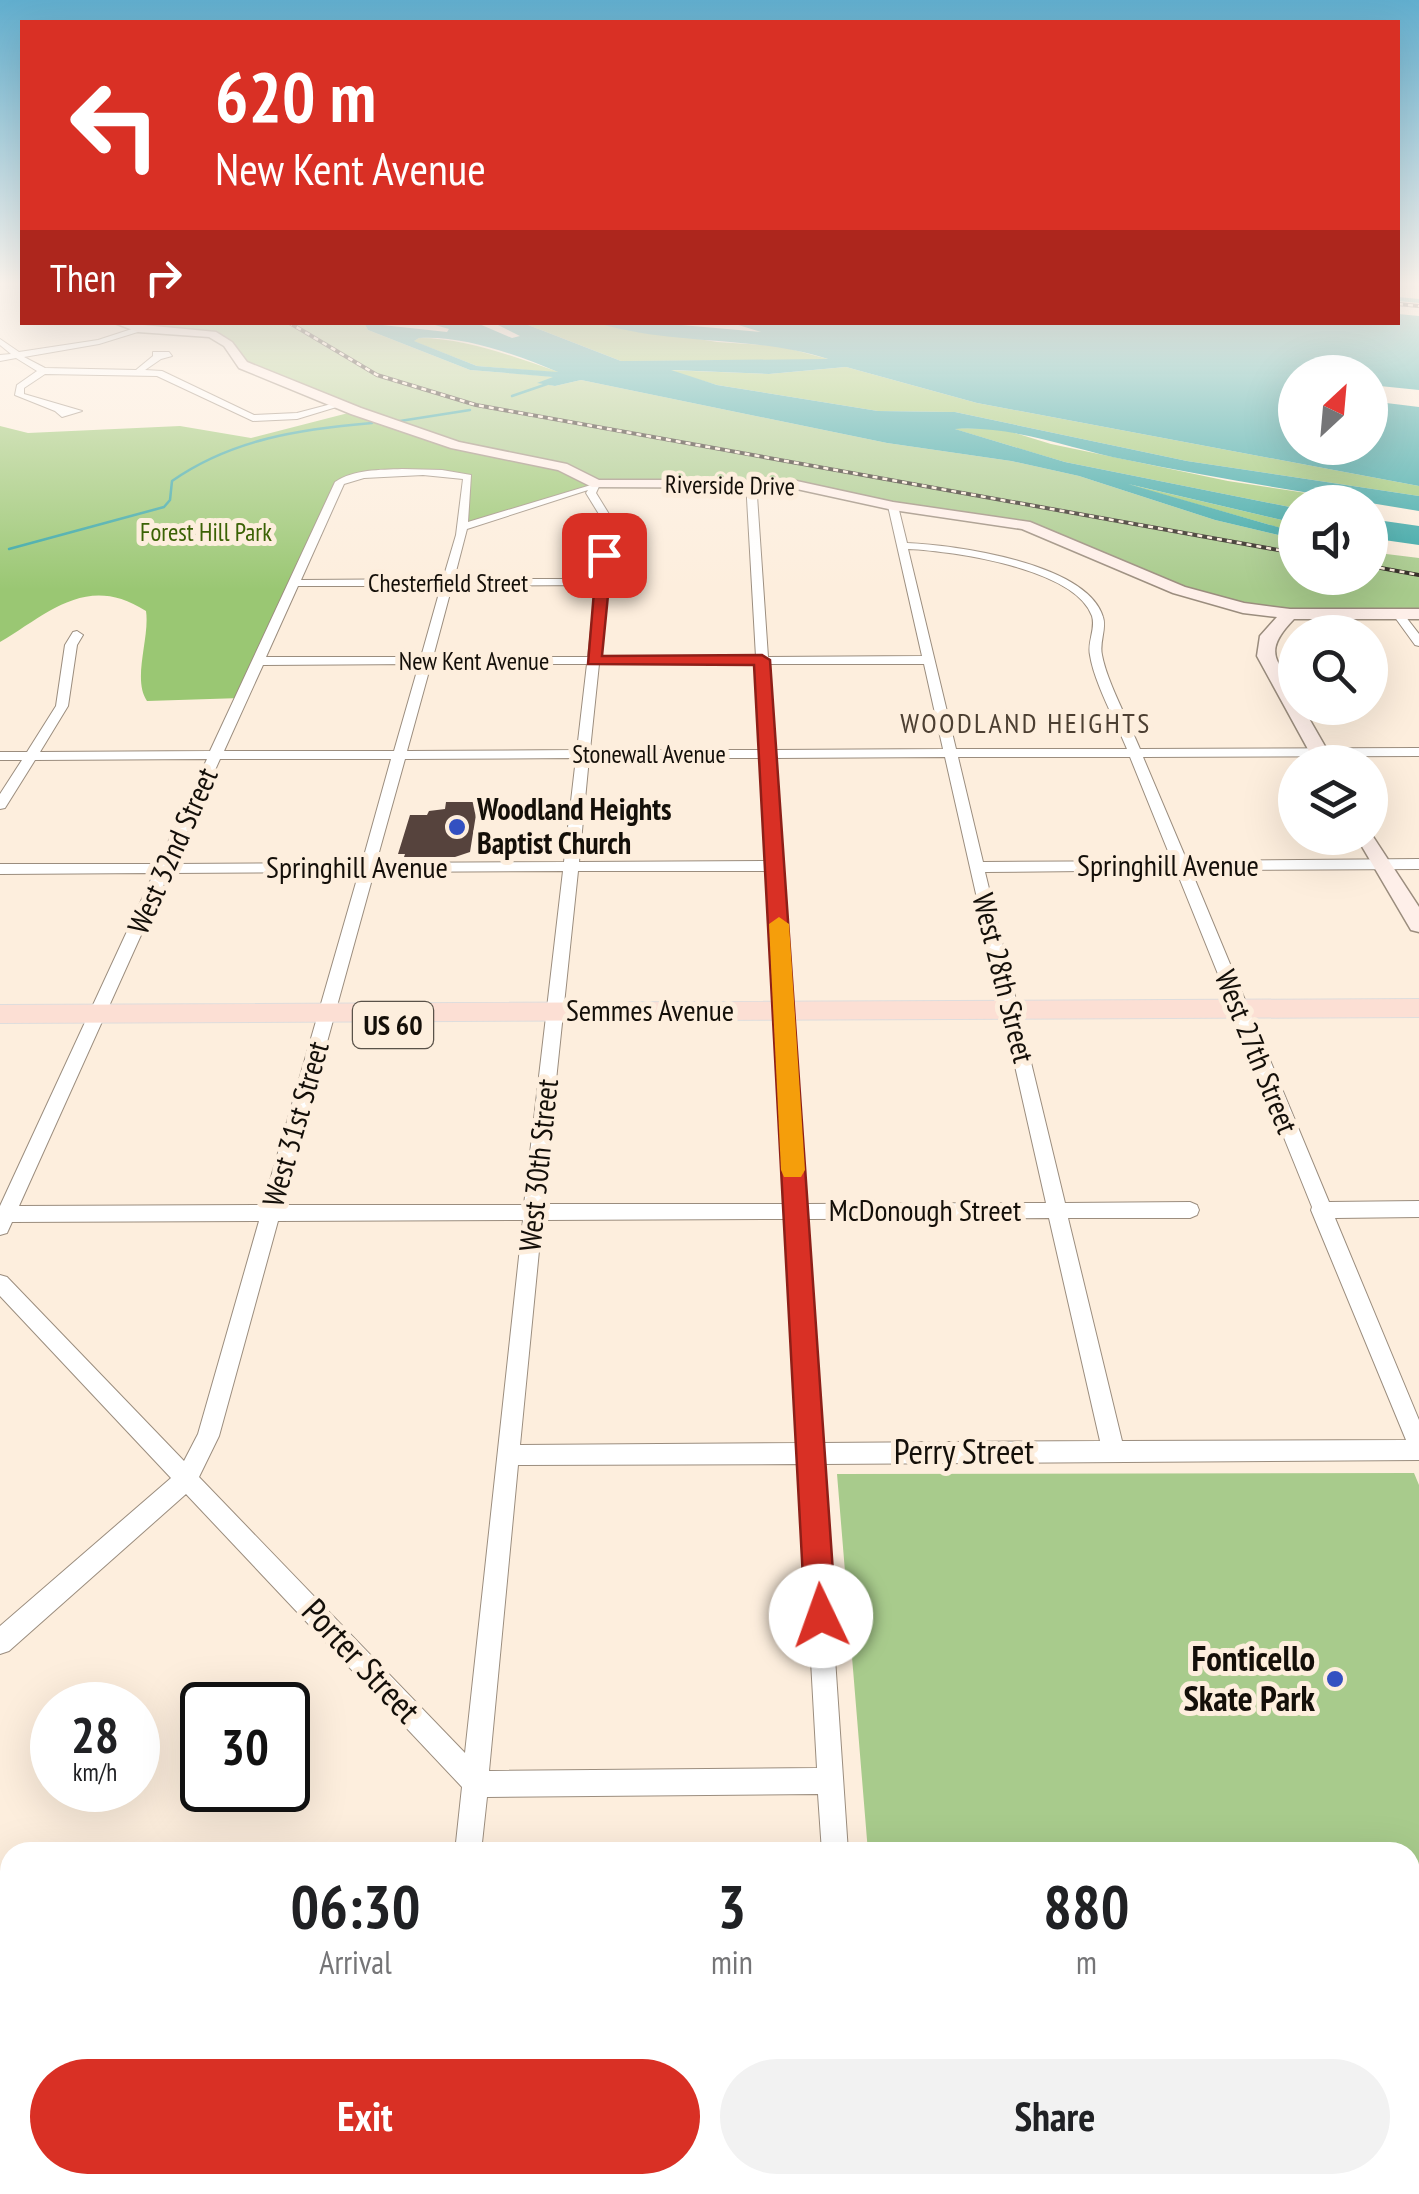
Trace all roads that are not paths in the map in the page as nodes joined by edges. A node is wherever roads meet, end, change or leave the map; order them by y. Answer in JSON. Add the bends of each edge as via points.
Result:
{"nodes":[{"id":1,"x":22,"y":385,"type":"edge"},
{"id":2,"x":189,"y":385,"type":"edge"},
{"id":3,"x":292,"y":385,"type":"edge"},
{"id":4,"x":339,"y":405,"type":"junction"},
{"id":5,"x":58,"y":409,"type":"dead end"},
{"id":6,"x":346,"y":476,"type":"joint"},
{"id":7,"x":750,"y":482,"type":"junction"},
{"id":8,"x":597,"y":484,"type":"junction"},
{"id":9,"x":894,"y":506,"type":"junction"},
{"id":10,"x":462,"y":527,"type":"junction"},
{"id":11,"x":902,"y":546,"type":"junction"},
{"id":12,"x":445,"y":582,"type":"junction"},
{"id":13,"x":602,"y":582,"type":"junction"},
{"id":14,"x":293,"y":584,"type":"junction"},
{"id":15,"x":1290,"y":614,"type":"junction"},
{"id":16,"x":1398,"y":614,"type":"junction"},
{"id":17,"x":1419,"y":614,"type":"edge"},
{"id":18,"x":77,"y":635,"type":"dead end"},
{"id":19,"x":1419,"y":642,"type":"edge"},
{"id":20,"x":762,"y":660,"type":"junction"},
{"id":21,"x":929,"y":660,"type":"junction"},
{"id":22,"x":593,"y":661,"type":"junction"},
{"id":23,"x":258,"y":662,"type":"junction"},
{"id":24,"x":426,"y":662,"type":"junction"},
{"id":25,"x":1314,"y":745,"type":"edge"},
{"id":26,"x":1419,"y":752,"type":"edge"},
{"id":27,"x":951,"y":753,"type":"junction"},
{"id":28,"x":1136,"y":753,"type":"junction"},
{"id":29,"x":584,"y":754,"type":"junction"},
{"id":30,"x":768,"y":754,"type":"junction"},
{"id":31,"x":1388,"y":754,"type":"edge"},
{"id":32,"x":216,"y":755,"type":"junction"},
{"id":33,"x":400,"y":755,"type":"junction"},
{"id":34,"x":0,"y":756,"type":"edge"},
{"id":35,"x":30,"y":756,"type":"junction"},
{"id":36,"x":1278,"y":756,"type":"edge"},
{"id":37,"x":0,"y":805,"type":"edge"},
{"id":38,"x":1377,"y":855,"type":"edge"},
{"id":39,"x":1419,"y":864,"type":"edge"},
{"id":40,"x":1383,"y":865,"type":"junction"},
{"id":41,"x":774,"y":866,"type":"junction"},
{"id":42,"x":1182,"y":866,"type":"junction"},
{"id":43,"x":976,"y":867,"type":"junction"},
{"id":44,"x":368,"y":868,"type":"junction"},
{"id":45,"x":572,"y":868,"type":"junction"},
{"id":46,"x":0,"y":869,"type":"edge"},
{"id":47,"x":164,"y":869,"type":"junction"},
{"id":48,"x":1419,"y":925,"type":"edge"},
{"id":49,"x":1419,"y":1008,"type":"edge"},
{"id":50,"x":0,"y":1014,"type":"edge"},
{"id":51,"x":1013,"y":1016,"type":"junction"},
{"id":52,"x":1240,"y":1016,"type":"junction"},
{"id":53,"x":785,"y":1017,"type":"junction"},
{"id":54,"x":556,"y":1018,"type":"junction"},
{"id":55,"x":96,"y":1019,"type":"junction"},
{"id":56,"x":326,"y":1019,"type":"junction"},
{"id":57,"x":1419,"y":1021,"type":"edge"},
{"id":58,"x":0,"y":1026,"type":"edge"},
{"id":59,"x":1056,"y":1210,"type":"junction"},
{"id":60,"x":1190,"y":1210,"type":"dead end"},
{"id":61,"x":1320,"y":1210,"type":"junction"},
{"id":62,"x":1419,"y":1210,"type":"edge"},
{"id":63,"x":795,"y":1211,"type":"junction"},
{"id":64,"x":533,"y":1212,"type":"junction"},
{"id":65,"x":271,"y":1214,"type":"junction"},
{"id":66,"x":3,"y":1218,"type":"edge"},
{"id":67,"x":0,"y":1283,"type":"edge"},
{"id":68,"x":1419,"y":1448,"type":"edge"},
{"id":69,"x":1113,"y":1451,"type":"junction"},
{"id":70,"x":811,"y":1452,"type":"junction"},
{"id":71,"x":509,"y":1455,"type":"junction"},
{"id":72,"x":187,"y":1478,"type":"junction"},
{"id":73,"x":0,"y":1642,"type":"edge"},
{"id":74,"x":830,"y":1781,"type":"junction"},
{"id":75,"x":477,"y":1784,"type":"junction"},
{"id":76,"x":469,"y":1842,"type":"edge"},
{"id":77,"x":834,"y":1842,"type":"edge"}],
"edges":[{"from":1,"to":5,"type":"street","via":[[19,395]]},
{"from":2,"to":4,"type":"street","via":[[254,418]]},
{"from":3,"to":4,"type":"street","name":"Riverside Drive"},
{"from":4,"to":8,"type":"street","name":"Riverside Drive","via":[[438,440],[562,467]]},
{"from":6,"to":10,"type":"street","name":"West 31st Street","via":[[466,476]]},
{"from":6,"to":14,"type":"street","name":"West 32nd Street"},
{"from":7,"to":8,"type":"street","name":"Riverside Drive"},
{"from":7,"to":9,"type":"street","name":"Riverside Drive"},
{"from":7,"to":20,"type":"street"},
{"from":8,"to":10,"type":"street"},
{"from":8,"to":13,"type":"street","name":"West 30th Street","via":[[591,495],[607,522]]},
{"from":9,"to":11,"type":"street","name":"West 28th Street"},
{"from":9,"to":15,"type":"street","name":"Riverside Drive","via":[[1025,525],[1194,595]]},
{"from":10,"to":12,"type":"street","name":"West 31st Street"},
{"from":11,"to":21,"type":"street","name":"West 28th Street"},
{"from":11,"to":28,"type":"street","name":"West 27th Street","via":[[992,556],[1090,604],[1100,626],[1096,657]]},
{"from":12,"to":13,"type":"street","name":"Chesterfield Street"},
{"from":12,"to":14,"type":"street","name":"Chesterfield Street"},
{"from":12,"to":24,"type":"street","name":"West 31st Street"},
{"from":13,"to":22,"type":"street","name":"West 30th Street"},
{"from":14,"to":23,"type":"street","name":"West 32nd Street"},
{"from":15,"to":16,"type":"street","name":"Riverside Drive"},
{"from":15,"to":25,"type":"street","via":[[1268,636],[1266,656]]},
{"from":16,"to":17,"type":"street","name":"Riverside Drive"},
{"from":16,"to":19,"type":"street"},
{"from":18,"to":35,"type":"street","via":[[62,706]]},
{"from":20,"to":21,"type":"street","name":"New Kent Avenue"},
{"from":20,"to":22,"type":"street","name":"New Kent Avenue"},
{"from":20,"to":30,"type":"street"},
{"from":21,"to":27,"type":"street","name":"West 28th Street"},
{"from":22,"to":24,"type":"street","name":"New Kent Avenue"},
{"from":22,"to":29,"type":"street","name":"West 30th Street"},
{"from":23,"to":24,"type":"street","name":"New Kent Avenue"},
{"from":23,"to":32,"type":"street","name":"West 32nd Street"},
{"from":24,"to":33,"type":"street","name":"West 31st Street"},
{"from":26,"to":31,"type":"street","name":"Stonewall Avenue"},
{"from":27,"to":28,"type":"street","name":"Stonewall Avenue"},
{"from":27,"to":30,"type":"street","name":"Stonewall Avenue"},
{"from":27,"to":43,"type":"street","name":"West 28th Street"},
{"from":28,"to":36,"type":"street","name":"Stonewall Avenue"},
{"from":28,"to":42,"type":"street","name":"West 27th Street"},
{"from":29,"to":30,"type":"street","name":"Stonewall Avenue"},
{"from":29,"to":33,"type":"street","name":"Stonewall Avenue"},
{"from":29,"to":45,"type":"street","name":"West 30th Street"},
{"from":30,"to":41,"type":"street"},
{"from":32,"to":33,"type":"street","name":"Stonewall Avenue"},
{"from":32,"to":35,"type":"street","name":"Stonewall Avenue"},
{"from":32,"to":47,"type":"street","name":"West 32nd Street"},
{"from":33,"to":44,"type":"street","name":"West 31st Street"},
{"from":34,"to":35,"type":"street","name":"Stonewall Avenue"},
{"from":35,"to":37,"type":"street"},
{"from":38,"to":40,"type":"street"},
{"from":39,"to":40,"type":"street","name":"Springhill Avenue"},
{"from":40,"to":42,"type":"street","name":"Springhill Avenue"},
{"from":40,"to":48,"type":"street"},
{"from":41,"to":45,"type":"street","name":"Springhill Avenue"},
{"from":41,"to":53,"type":"street"},
{"from":42,"to":43,"type":"street","name":"Springhill Avenue"},
{"from":42,"to":52,"type":"street","name":"West 27th Street"},
{"from":43,"to":51,"type":"street","name":"West 28th Street"},
{"from":44,"to":45,"type":"street","name":"Springhill Avenue"},
{"from":44,"to":47,"type":"street","name":"Springhill Avenue"},
{"from":44,"to":56,"type":"street","name":"West 31st Street"},
{"from":45,"to":54,"type":"street","name":"West 30th Street"},
{"from":46,"to":47,"type":"street","name":"Springhill Avenue"},
{"from":47,"to":55,"type":"street","name":"West 32nd Street"},
{"from":49,"to":52,"type":"main road","name":"Semmes Avenue","number":"US 60"},
{"from":50,"to":55,"type":"main road","name":"Semmes Avenue","number":"US 60"},
{"from":51,"to":52,"type":"main road","name":"Semmes Avenue","number":"US 60"},
{"from":51,"to":53,"type":"main road","name":"Semmes Avenue","number":"US 60"},
{"from":51,"to":59,"type":"street","name":"West 28th Street"},
{"from":52,"to":57,"type":"main road","name":"Semmes Avenue","number":"US 60"},
{"from":52,"to":61,"type":"street","name":"West 27th Street"},
{"from":53,"to":54,"type":"main road","name":"Semmes Avenue","number":"US 60"},
{"from":53,"to":63,"type":"street"},
{"from":54,"to":56,"type":"main road","name":"Semmes Avenue","number":"US 60"},
{"from":54,"to":64,"type":"street","name":"West 30th Street"},
{"from":55,"to":56,"type":"main road","name":"Semmes Avenue","number":"US 60"},
{"from":55,"to":58,"type":"main road","name":"Semmes Avenue","number":"US 60"},
{"from":55,"to":66,"type":"street","name":"West 32nd Street"},
{"from":56,"to":65,"type":"street","name":"West 31st Street"},
{"from":59,"to":60,"type":"street","name":"McDonough Street"},
{"from":59,"to":63,"type":"street","name":"McDonough Street"},
{"from":59,"to":69,"type":"street","name":"West 28th Street"},
{"from":61,"to":62,"type":"street"},
{"from":61,"to":68,"type":"street","name":"West 27th Street"},
{"from":63,"to":64,"type":"street","name":"McDonough Street"},
{"from":63,"to":70,"type":"street"},
{"from":64,"to":65,"type":"street","name":"McDonough Street"},
{"from":64,"to":71,"type":"street","name":"West 30th Street"},
{"from":65,"to":66,"type":"street","name":"McDonough Street"},
{"from":65,"to":72,"type":"street","name":"West 31st Street","via":[[208,1436]]},
{"from":67,"to":72,"type":"street","name":"Porter Street"},
{"from":68,"to":69,"type":"street","name":"Perry Street"},
{"from":69,"to":70,"type":"street","name":"Perry Street"},
{"from":70,"to":71,"type":"street","name":"Perry Street"},
{"from":70,"to":74,"type":"street"},
{"from":71,"to":75,"type":"street","name":"West 30th Street"},
{"from":72,"to":73,"type":"street","name":"West 31st Street"},
{"from":72,"to":75,"type":"street","name":"Porter Street"},
{"from":74,"to":75,"type":"street"},
{"from":74,"to":77,"type":"street"},
{"from":75,"to":76,"type":"street","name":"West 30th Street"}]}
